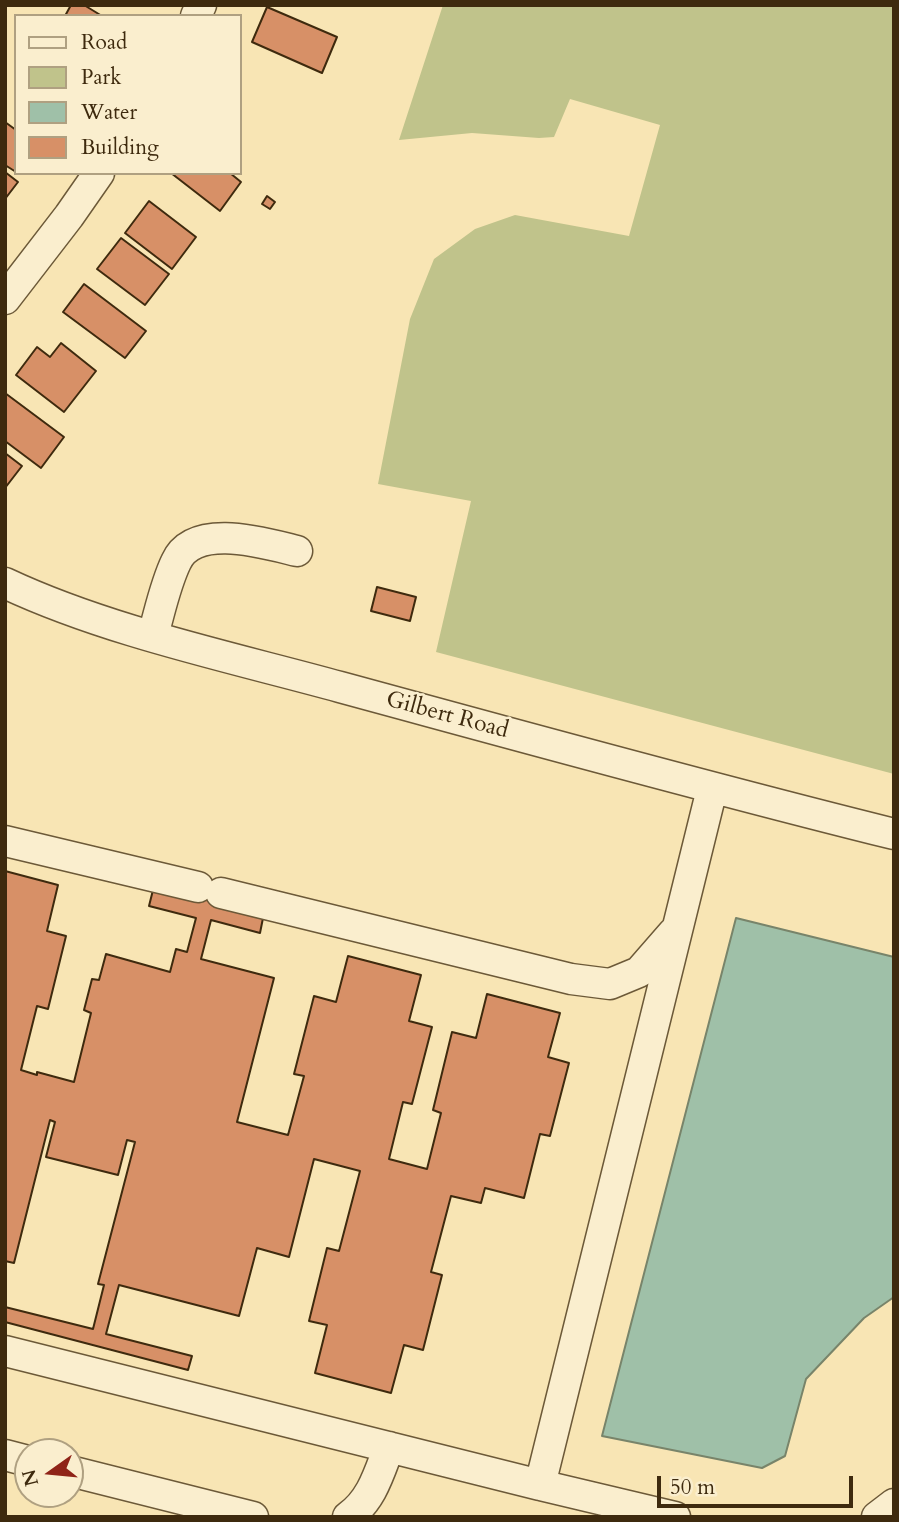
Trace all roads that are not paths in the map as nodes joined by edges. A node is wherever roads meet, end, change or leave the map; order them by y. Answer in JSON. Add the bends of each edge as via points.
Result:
{"nodes":[{"id":1,"x":98,"y":175,"type":"edge"},
{"id":2,"x":5,"y":299,"type":"edge"},
{"id":3,"x":297,"y":551,"type":"dead end"},
{"id":4,"x":5,"y":583,"type":"edge"},
{"id":5,"x":153,"y":635,"type":"junction"},
{"id":6,"x":712,"y":789,"type":"junction"},
{"id":7,"x":894,"y":834,"type":"edge"},
{"id":8,"x":5,"y":841,"type":"edge"},
{"id":9,"x":678,"y":928,"type":"junction"},
{"id":10,"x":5,"y":1351,"type":"edge"},
{"id":11,"x":389,"y":1447,"type":"junction"},
{"id":12,"x":84,"y":1475,"type":"edge"},
{"id":13,"x":540,"y":1485,"type":"junction"},
{"id":14,"x":894,"y":1504,"type":"edge"},
{"id":15,"x":253,"y":1517,"type":"edge"},
{"id":16,"x":348,"y":1517,"type":"edge"},
{"id":17,"x":675,"y":1517,"type":"edge"},
{"id":18,"x":877,"y":1517,"type":"edge"}],
"edges":[{"from":1,"to":2,"type":"street"},
{"from":3,"to":5,"type":"street","via":[[208,537],[191,543],[176,559]]},
{"from":4,"to":5,"type":"street","name":"Gilbert Road","via":[[43,601]]},
{"from":5,"to":6,"type":"street","name":"Gilbert Road"},
{"from":6,"to":7,"type":"street","name":"Gilbert Road"},
{"from":6,"to":9,"type":"street"},
{"from":8,"to":9,"type":"street","via":[[571,979],[610,984],[639,972]]},
{"from":9,"to":13,"type":"street"},
{"from":10,"to":11,"type":"street"},
{"from":11,"to":13,"type":"street"},
{"from":11,"to":16,"type":"street","via":[[372,1491]]},
{"from":12,"to":15,"type":"street"},
{"from":13,"to":17,"type":"street"},
{"from":14,"to":18,"type":"street"}]}
